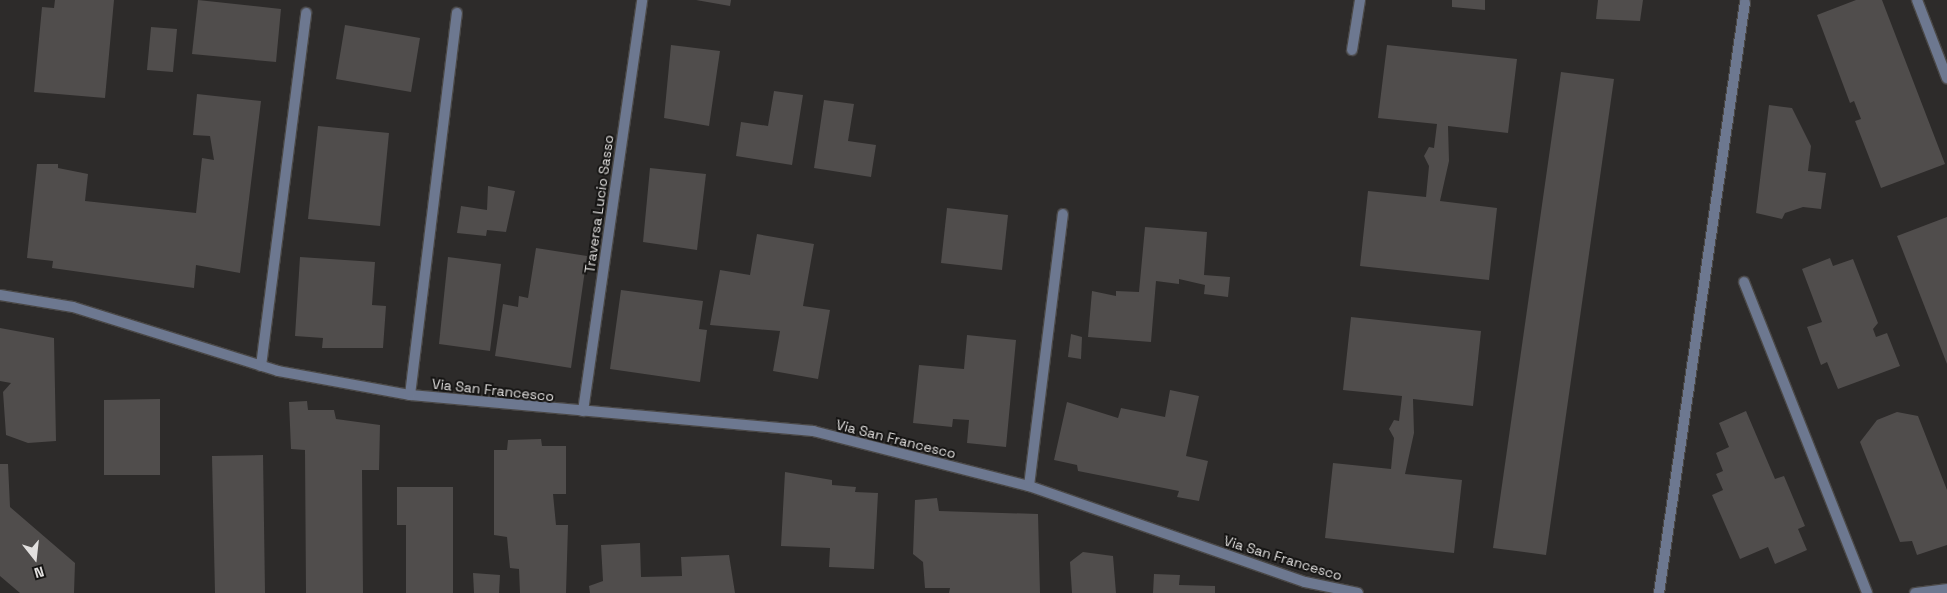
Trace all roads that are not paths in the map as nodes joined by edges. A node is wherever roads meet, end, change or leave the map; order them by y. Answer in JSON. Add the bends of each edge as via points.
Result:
{"nodes":[{"id":1,"x":642,"y":0,"type":"edge"},
{"id":2,"x":1360,"y":0,"type":"edge"},
{"id":3,"x":1917,"y":0,"type":"edge"},
{"id":4,"x":1745,"y":2,"type":"dead end"},
{"id":5,"x":306,"y":13,"type":"dead end"},
{"id":6,"x":457,"y":13,"type":"dead end"},
{"id":7,"x":1352,"y":50,"type":"dead end"},
{"id":8,"x":1947,"y":78,"type":"edge"},
{"id":9,"x":1063,"y":214,"type":"dead end"},
{"id":10,"x":1744,"y":282,"type":"dead end"},
{"id":11,"x":0,"y":295,"type":"edge"},
{"id":12,"x":261,"y":366,"type":"junction"},
{"id":13,"x":410,"y":395,"type":"junction"},
{"id":14,"x":583,"y":412,"type":"junction"},
{"id":15,"x":1029,"y":486,"type":"junction"},
{"id":16,"x":1942,"y":590,"type":"edge"},
{"id":17,"x":1358,"y":593,"type":"edge"},
{"id":18,"x":1659,"y":593,"type":"edge"},
{"id":19,"x":1867,"y":593,"type":"edge"},
{"id":20,"x":1915,"y":593,"type":"edge"}],
"edges":[{"from":1,"to":14,"type":"street","name":"Traversa Lucio Sasso"},
{"from":2,"to":7,"type":"street"},
{"from":3,"to":8,"type":"street"},
{"from":4,"to":18,"type":"street"},
{"from":5,"to":12,"type":"street"},
{"from":6,"to":13,"type":"street","name":"Via San Francesco"},
{"from":9,"to":15,"type":"street"},
{"from":10,"to":19,"type":"street"},
{"from":11,"to":12,"type":"street","name":"Via San Francesco","via":[[73,307]]},
{"from":12,"to":13,"type":"street","name":"Via San Francesco"},
{"from":13,"to":14,"type":"street","name":"Via San Francesco"},
{"from":14,"to":15,"type":"street","name":"Via San Francesco","via":[[813,431]]},
{"from":15,"to":17,"type":"street","name":"Via San Francesco","via":[[1305,582]]},
{"from":16,"to":20,"type":"street"}]}
